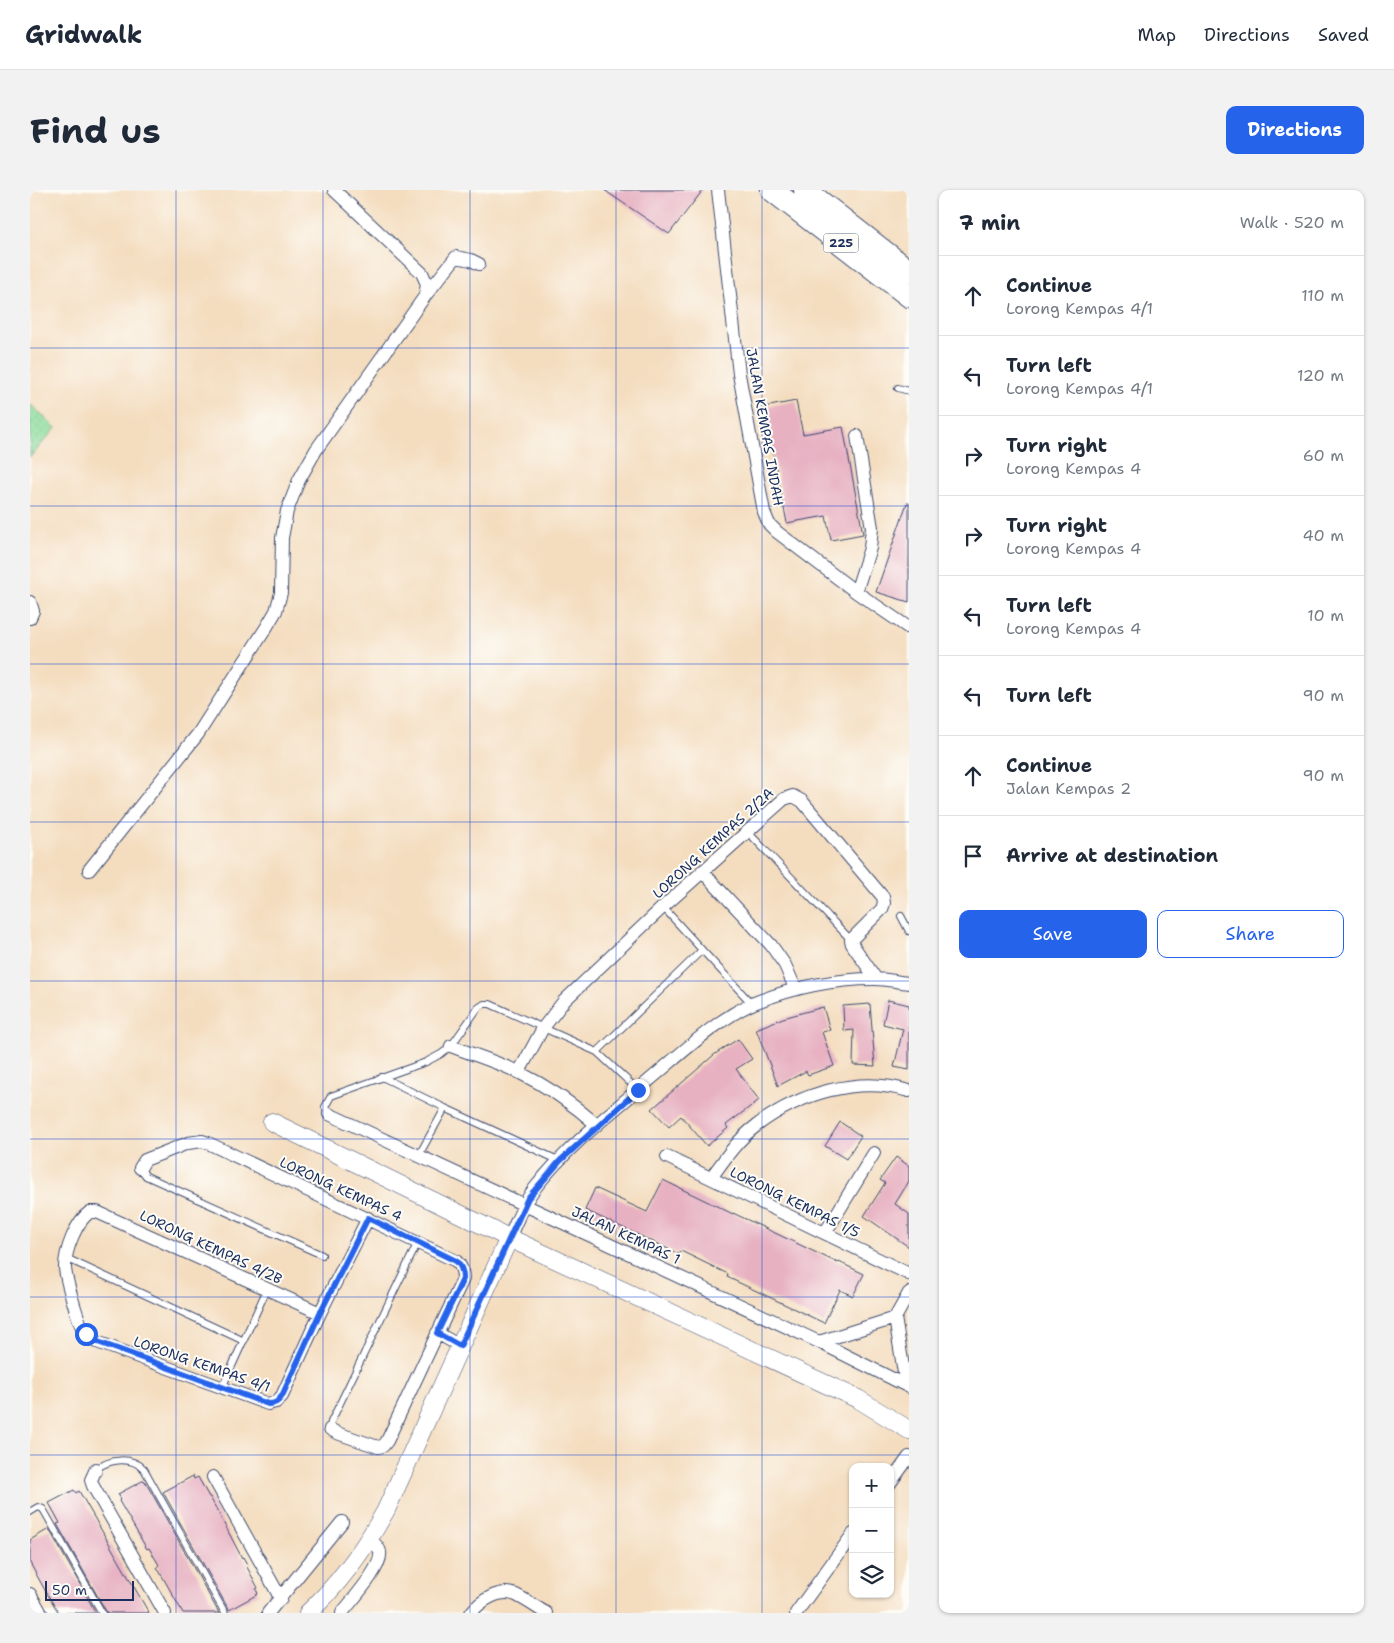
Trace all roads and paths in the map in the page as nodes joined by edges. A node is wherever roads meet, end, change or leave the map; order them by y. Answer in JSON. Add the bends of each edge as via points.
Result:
{"nodes":[{"id":1,"x":334,"y":190,"type":"edge"},
{"id":2,"x":718,"y":190,"type":"edge"},
{"id":3,"x":772,"y":190,"type":"edge"},
{"id":4,"x":805,"y":190,"type":"edge"},
{"id":5,"x":479,"y":264,"type":"dead end"},
{"id":6,"x":909,"y":271,"type":"edge"},
{"id":7,"x":425,"y":296,"type":"junction"},
{"id":8,"x":909,"y":296,"type":"edge"},
{"id":9,"x":898,"y":388,"type":"dead end"},
{"id":10,"x":909,"y":391,"type":"edge"},
{"id":11,"x":857,"y":436,"type":"dead end"},
{"id":12,"x":856,"y":592,"type":"junction"},
{"id":13,"x":30,"y":602,"type":"edge"},
{"id":14,"x":30,"y":618,"type":"edge"},
{"id":15,"x":909,"y":628,"type":"edge"},
{"id":16,"x":747,"y":831,"type":"junction"},
{"id":17,"x":90,"y":870,"type":"dead end"},
{"id":18,"x":702,"y":871,"type":"junction"},
{"id":19,"x":663,"y":908,"type":"junction"},
{"id":20,"x":902,"y":916,"type":"dead end"},
{"id":21,"x":909,"y":931,"type":"edge"},
{"id":22,"x":851,"y":940,"type":"junction"},
{"id":23,"x":702,"y":950,"type":"junction"},
{"id":24,"x":876,"y":979,"type":"junction"},
{"id":25,"x":909,"y":984,"type":"edge"},
{"id":26,"x":795,"y":988,"type":"junction"},
{"id":27,"x":752,"y":1004,"type":"junction"},
{"id":28,"x":543,"y":1028,"type":"junction"},
{"id":29,"x":451,"y":1046,"type":"junction"},
{"id":30,"x":597,"y":1052,"type":"junction"},
{"id":31,"x":519,"y":1072,"type":"junction"},
{"id":32,"x":382,"y":1077,"type":"junction"},
{"id":33,"x":638,"y":1090,"type":"junction"},
{"id":34,"x":909,"y":1091,"type":"edge"},
{"id":35,"x":445,"y":1108,"type":"junction"},
{"id":36,"x":329,"y":1114,"type":"joint"},
{"id":37,"x":272,"y":1122,"type":"dead end"},
{"id":38,"x":597,"y":1125,"type":"junction"},
{"id":39,"x":874,"y":1153,"type":"dead end"},
{"id":40,"x":419,"y":1155,"type":"junction"},
{"id":41,"x":667,"y":1158,"type":"dead end"},
{"id":42,"x":560,"y":1161,"type":"junction"},
{"id":43,"x":140,"y":1168,"type":"joint"},
{"id":44,"x":711,"y":1178,"type":"junction"},
{"id":45,"x":524,"y":1204,"type":"junction"},
{"id":46,"x":368,"y":1218,"type":"junction"},
{"id":47,"x":825,"y":1233,"type":"junction"},
{"id":48,"x":509,"y":1238,"type":"junction"},
{"id":49,"x":418,"y":1242,"type":"junction"},
{"id":50,"x":322,"y":1255,"type":"dead end"},
{"id":51,"x":66,"y":1258,"type":"junction"},
{"id":52,"x":909,"y":1274,"type":"edge"},
{"id":53,"x":268,"y":1290,"type":"junction"},
{"id":54,"x":909,"y":1293,"type":"edge"},
{"id":55,"x":320,"y":1313,"type":"junction"},
{"id":56,"x":895,"y":1318,"type":"junction"},
{"id":57,"x":437,"y":1333,"type":"junction"},
{"id":58,"x":244,"y":1341,"type":"junction"},
{"id":59,"x":819,"y":1342,"type":"junction"},
{"id":60,"x":460,"y":1346,"type":"junction"},
{"id":61,"x":908,"y":1386,"type":"edge"},
{"id":62,"x":222,"y":1388,"type":"junction"},
{"id":63,"x":330,"y":1428,"type":"joint"},
{"id":64,"x":909,"y":1430,"type":"edge"},
{"id":65,"x":909,"y":1457,"type":"edge"},
{"id":66,"x":96,"y":1469,"type":"joint"},
{"id":67,"x":213,"y":1477,"type":"dead end"},
{"id":68,"x":894,"y":1478,"type":"edge"},
{"id":69,"x":30,"y":1512,"type":"edge"},
{"id":70,"x":342,"y":1522,"type":"dead end"},
{"id":71,"x":370,"y":1539,"type":"junction"},
{"id":72,"x":849,"y":1540,"type":"edge"},
{"id":73,"x":30,"y":1594,"type":"edge"},
{"id":74,"x":281,"y":1599,"type":"junction"},
{"id":75,"x":41,"y":1613,"type":"edge"},
{"id":76,"x":102,"y":1613,"type":"edge"},
{"id":77,"x":165,"y":1613,"type":"edge"},
{"id":78,"x":225,"y":1613,"type":"edge"},
{"id":79,"x":268,"y":1613,"type":"edge"},
{"id":80,"x":308,"y":1613,"type":"edge"},
{"id":81,"x":342,"y":1613,"type":"edge"},
{"id":82,"x":471,"y":1613,"type":"edge"},
{"id":83,"x":546,"y":1613,"type":"edge"},
{"id":84,"x":796,"y":1613,"type":"edge"}],
"edges":[{"from":1,"to":7,"type":"street","via":[[422,273],[427,284]]},
{"from":2,"to":12,"type":"street","name":"JALAN KEMPAS INDAH","via":[[739,374],[764,512],[777,532]]},
{"from":3,"to":8,"type":"highway","number":"225"},
{"from":4,"to":6,"type":"highway","number":"225"},
{"from":5,"to":7,"type":"street","via":[[456,257]]},
{"from":7,"to":17,"type":"street","via":[[316,450],[299,480],[287,511],[282,538],[281,593],[276,611],[198,734]]},
{"from":9,"to":10,"type":"lane"},
{"from":11,"to":12,"type":"street","via":[[872,538]]},
{"from":12,"to":15,"type":"street","name":"JALAN KEMPAS INDAH"},
{"from":13,"to":14,"type":"street","via":[[33,611]]},
{"from":16,"to":18,"type":"street","name":"LORONG KEMPAS 2/2A"},
{"from":16,"to":22,"type":"lane"},
{"from":16,"to":22,"type":"street","name":"LORONG KEMPAS 2/2A","via":[[784,798],[793,796],[802,800],[883,897],[882,909]]},
{"from":18,"to":19,"type":"street","name":"LORONG KEMPAS 2/2A"},
{"from":18,"to":26,"type":"street","via":[[772,944]]},
{"from":19,"to":23,"type":"lane"},
{"from":19,"to":28,"type":"street","name":"LORONG KEMPAS 2/2A","via":[[564,1001]]},
{"from":20,"to":21,"type":"lane"},
{"from":22,"to":24,"type":"street"},
{"from":23,"to":27,"type":"lane"},
{"from":23,"to":30,"type":"lane"},
{"from":24,"to":25,"type":"street"},
{"from":24,"to":26,"type":"street"},
{"from":26,"to":27,"type":"street"},
{"from":27,"to":33,"type":"street","via":[[695,1041]]},
{"from":28,"to":29,"type":"lane","via":[[484,1004]]},
{"from":28,"to":30,"type":"lane"},
{"from":28,"to":31,"type":"street","name":"LORONG KEMPAS 2/2A"},
{"from":29,"to":31,"type":"street"},
{"from":29,"to":32,"type":"lane","via":[[426,1062]]},
{"from":30,"to":33,"type":"lane"},
{"from":31,"to":38,"type":"street","via":[[559,1095]]},
{"from":32,"to":35,"type":"lane"},
{"from":32,"to":36,"type":"lane","via":[[331,1096],[325,1107]]},
{"from":33,"to":38,"type":"street"},
{"from":34,"to":44,"type":"street","via":[[863,1085],[829,1090],[788,1106],[755,1126],[731,1149]]},
{"from":35,"to":40,"type":"lane"},
{"from":35,"to":42,"type":"lane"},
{"from":36,"to":40,"type":"street","name":"JALAN KEMPAS 1"},
{"from":37,"to":48,"type":"street"},
{"from":38,"to":42,"type":"street"},
{"from":39,"to":47,"type":"street"},
{"from":40,"to":45,"type":"street","name":"JALAN KEMPAS 1"},
{"from":41,"to":44,"type":"street","name":"LORONG KEMPAS 1/5"},
{"from":42,"to":45,"type":"street"},
{"from":43,"to":46,"type":"street","name":"LORONG KEMPAS 4","via":[[145,1160],[188,1143],[202,1141]]},
{"from":43,"to":50,"type":"lane","via":[[146,1176]]},
{"from":44,"to":47,"type":"street","name":"LORONG KEMPAS 1/5"},
{"from":45,"to":48,"type":"street"},
{"from":45,"to":59,"type":"street","name":"JALAN KEMPAS 1"},
{"from":46,"to":49,"type":"street","name":"LORONG KEMPAS 4"},
{"from":46,"to":55,"type":"street","name":"LORONG KEMPAS 4/1"},
{"from":47,"to":52,"type":"street","name":"LORONG KEMPAS 1/5"},
{"from":48,"to":60,"type":"street"},
{"from":48,"to":64,"type":"street","via":[[858,1399]]},
{"from":49,"to":57,"type":"street","name":"LORONG KEMPAS 4","via":[[456,1261],[463,1274]]},
{"from":49,"to":63,"type":"lane"},
{"from":51,"to":53,"type":"street","name":"LORONG KEMPAS 4/2B","via":[[83,1218],[90,1212],[97,1212]]},
{"from":51,"to":58,"type":"lane"},
{"from":51,"to":62,"type":"street","name":"LORONG KEMPAS 4/1","via":[[65,1272],[86,1334],[98,1342]]},
{"from":53,"to":55,"type":"street","name":"LORONG KEMPAS 4/2B"},
{"from":53,"to":58,"type":"lane"},
{"from":54,"to":56,"type":"street"},
{"from":55,"to":62,"type":"street","name":"LORONG KEMPAS 4/1","via":[[282,1396],[276,1402],[268,1404]]},
{"from":56,"to":59,"type":"street"},
{"from":56,"to":61,"type":"street"},
{"from":57,"to":60,"type":"street"},
{"from":57,"to":63,"type":"street","name":"LORONG KEMPAS 4","via":[[383,1446],[337,1434]]},
{"from":58,"to":62,"type":"lane"},
{"from":59,"to":61,"type":"street","name":"JALAN KEMPAS 1"},
{"from":60,"to":71,"type":"street"},
{"from":65,"to":68,"type":"street"},
{"from":66,"to":77,"type":"street","via":[[91,1480],[93,1486]]},
{"from":66,"to":78,"type":"lane","via":[[112,1461],[132,1461],[144,1469]]},
{"from":67,"to":74,"type":"street"},
{"from":69,"to":76,"type":"lane","via":[[38,1506],[44,1509]]},
{"from":70,"to":74,"type":"street"},
{"from":71,"to":80,"type":"street"},
{"from":71,"to":81,"type":"street","via":[[378,1547],[379,1560],[374,1572]]},
{"from":72,"to":84,"type":"street"},
{"from":73,"to":75,"type":"street"},
{"from":74,"to":79,"type":"street"},
{"from":82,"to":83,"type":"street","via":[[494,1595],[514,1594]]}]}
